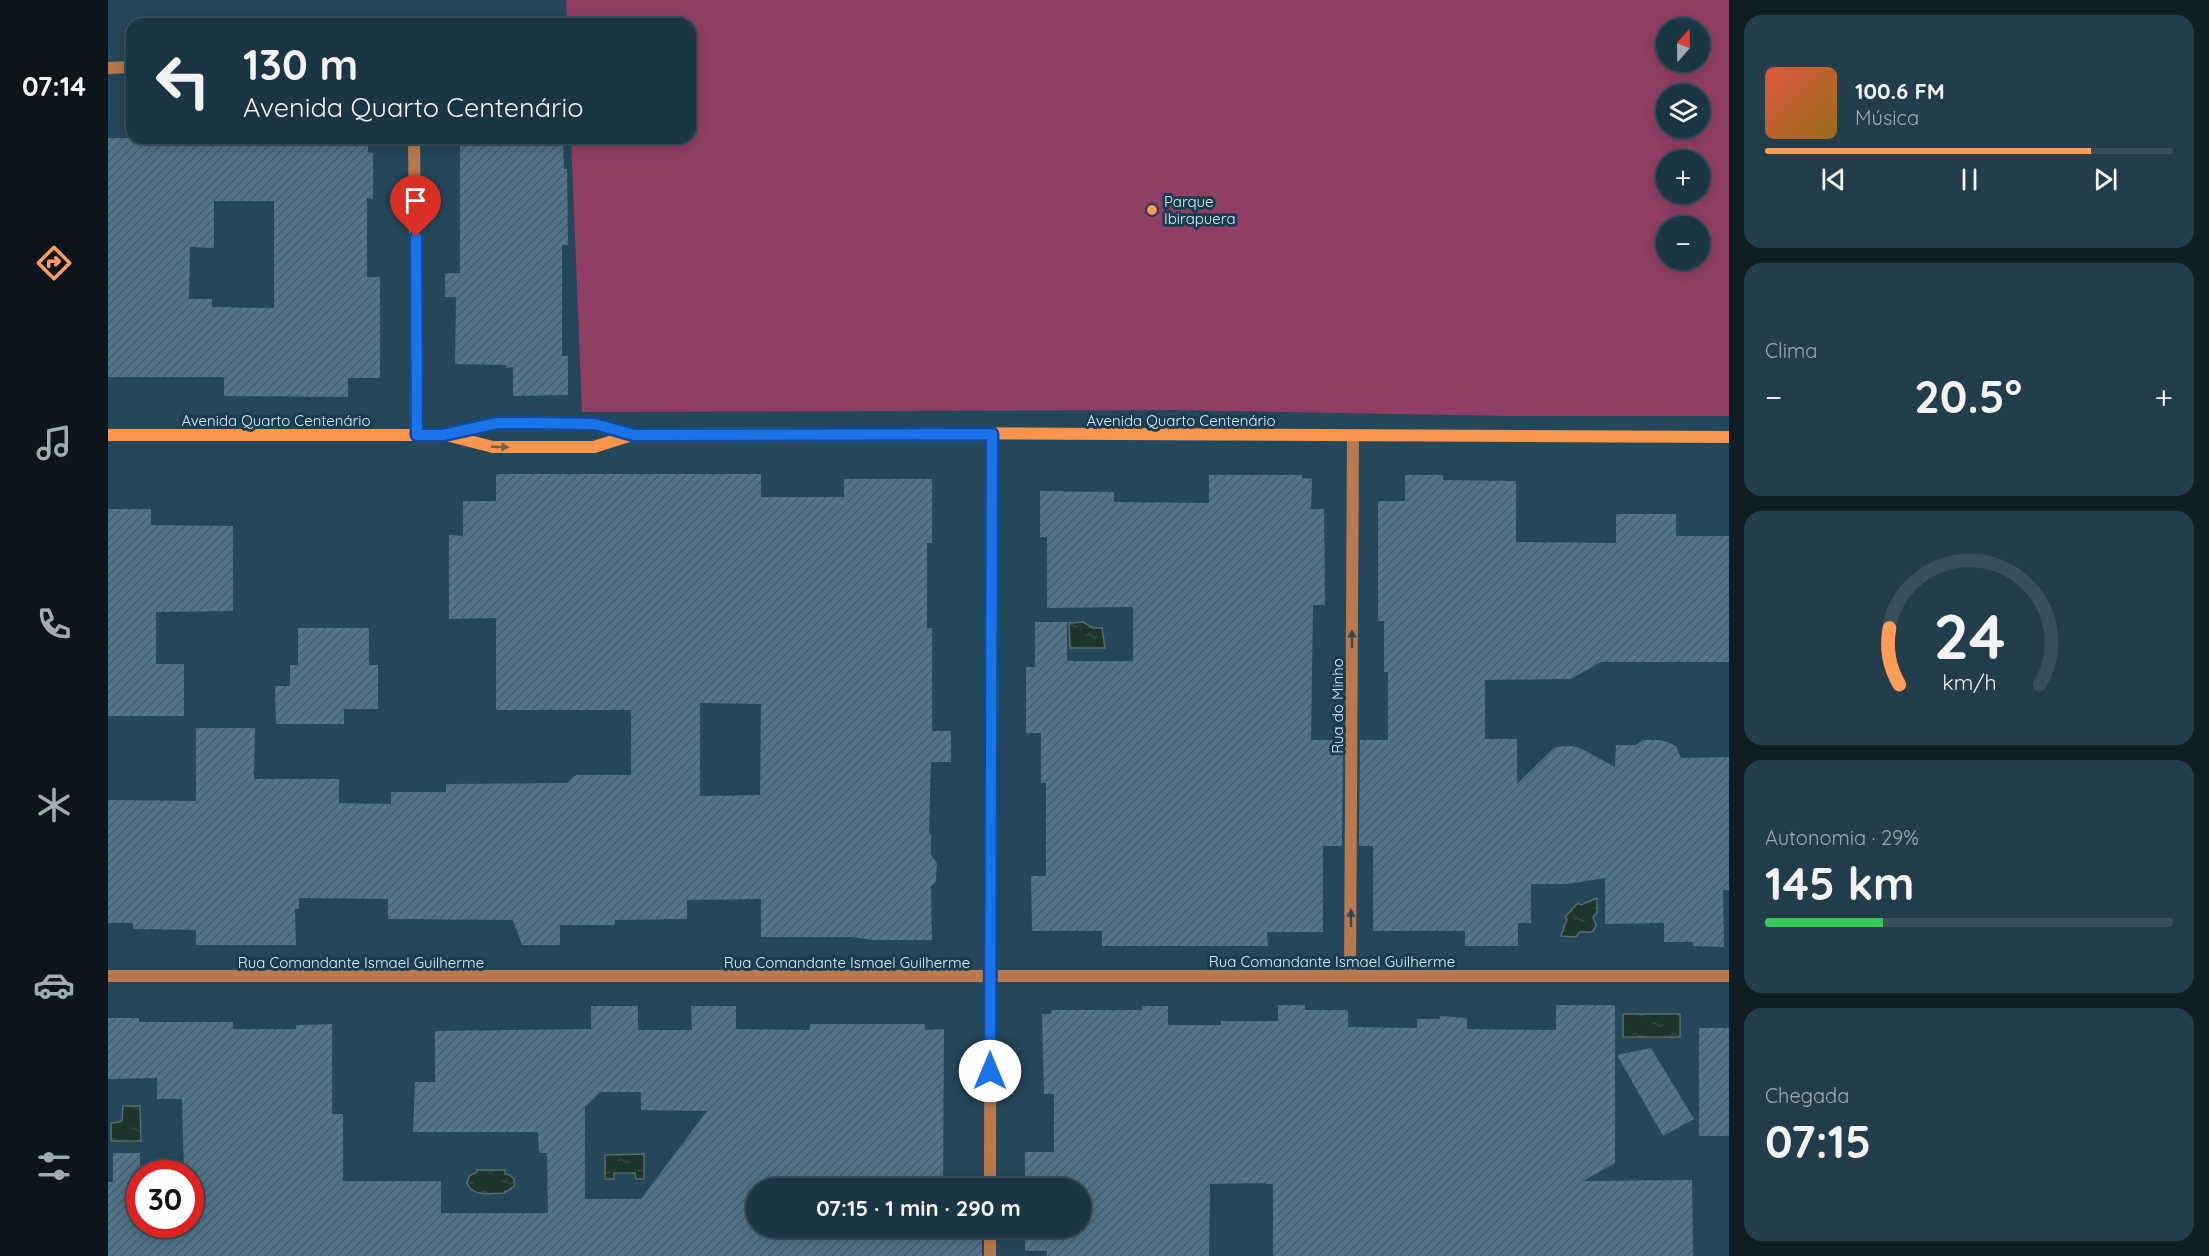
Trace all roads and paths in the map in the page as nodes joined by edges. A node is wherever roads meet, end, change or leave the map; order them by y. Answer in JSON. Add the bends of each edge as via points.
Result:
{"nodes":[{"id":1,"x":126,"y":67,"type":"edge"},
{"id":2,"x":108,"y":68,"type":"edge"},
{"id":3,"x":414,"y":144,"type":"edge"},
{"id":4,"x":992,"y":434,"type":"junction"},
{"id":5,"x":108,"y":435,"type":"edge"},
{"id":6,"x":417,"y":435,"type":"junction"},
{"id":7,"x":443,"y":435,"type":"junction"},
{"id":8,"x":634,"y":435,"type":"junction"},
{"id":9,"x":1353,"y":436,"type":"junction"},
{"id":10,"x":1729,"y":437,"type":"edge"},
{"id":11,"x":108,"y":976,"type":"edge"},
{"id":12,"x":1350,"y":976,"type":"junction"},
{"id":13,"x":1729,"y":976,"type":"edge"},
{"id":14,"x":989,"y":977,"type":"junction"},
{"id":15,"x":990,"y":1178,"type":"edge"},
{"id":16,"x":990,"y":1238,"type":"edge"},
{"id":17,"x":990,"y":1256,"type":"edge"}],
"edges":[{"from":1,"to":2,"type":"street"},
{"from":3,"to":6,"type":"street"},
{"from":4,"to":8,"type":"street","name":"Avenida Quarto Centenário"},
{"from":4,"to":9,"type":"street","name":"Avenida Quarto Centenário"},
{"from":4,"to":14,"type":"street"},
{"from":5,"to":6,"type":"street","name":"Avenida Quarto Centenário"},
{"from":6,"to":7,"type":"street","name":"Avenida Quarto Centenário"},
{"from":7,"to":8,"type":"street","name":"Avenida Quarto Centenário","via":[[497,423],[531,423],[595,424]]},
{"from":7,"to":8,"type":"street","name":"Avenida Quarto Centenário","one_way":true,"via":[[493,447],[594,447]]},
{"from":9,"to":10,"type":"street","name":"Avenida Quarto Centenário"},
{"from":12,"to":9,"type":"street","name":"Rua do Minho","one_way":true},
{"from":11,"to":14,"type":"street","name":"Rua Comandante Ismael Guilherme"},
{"from":12,"to":13,"type":"street","name":"Rua Comandante Ismael Guilherme"},
{"from":12,"to":14,"type":"street","name":"Rua Comandante Ismael Guilherme"},
{"from":14,"to":15,"type":"street"},
{"from":16,"to":17,"type":"street"}]}
